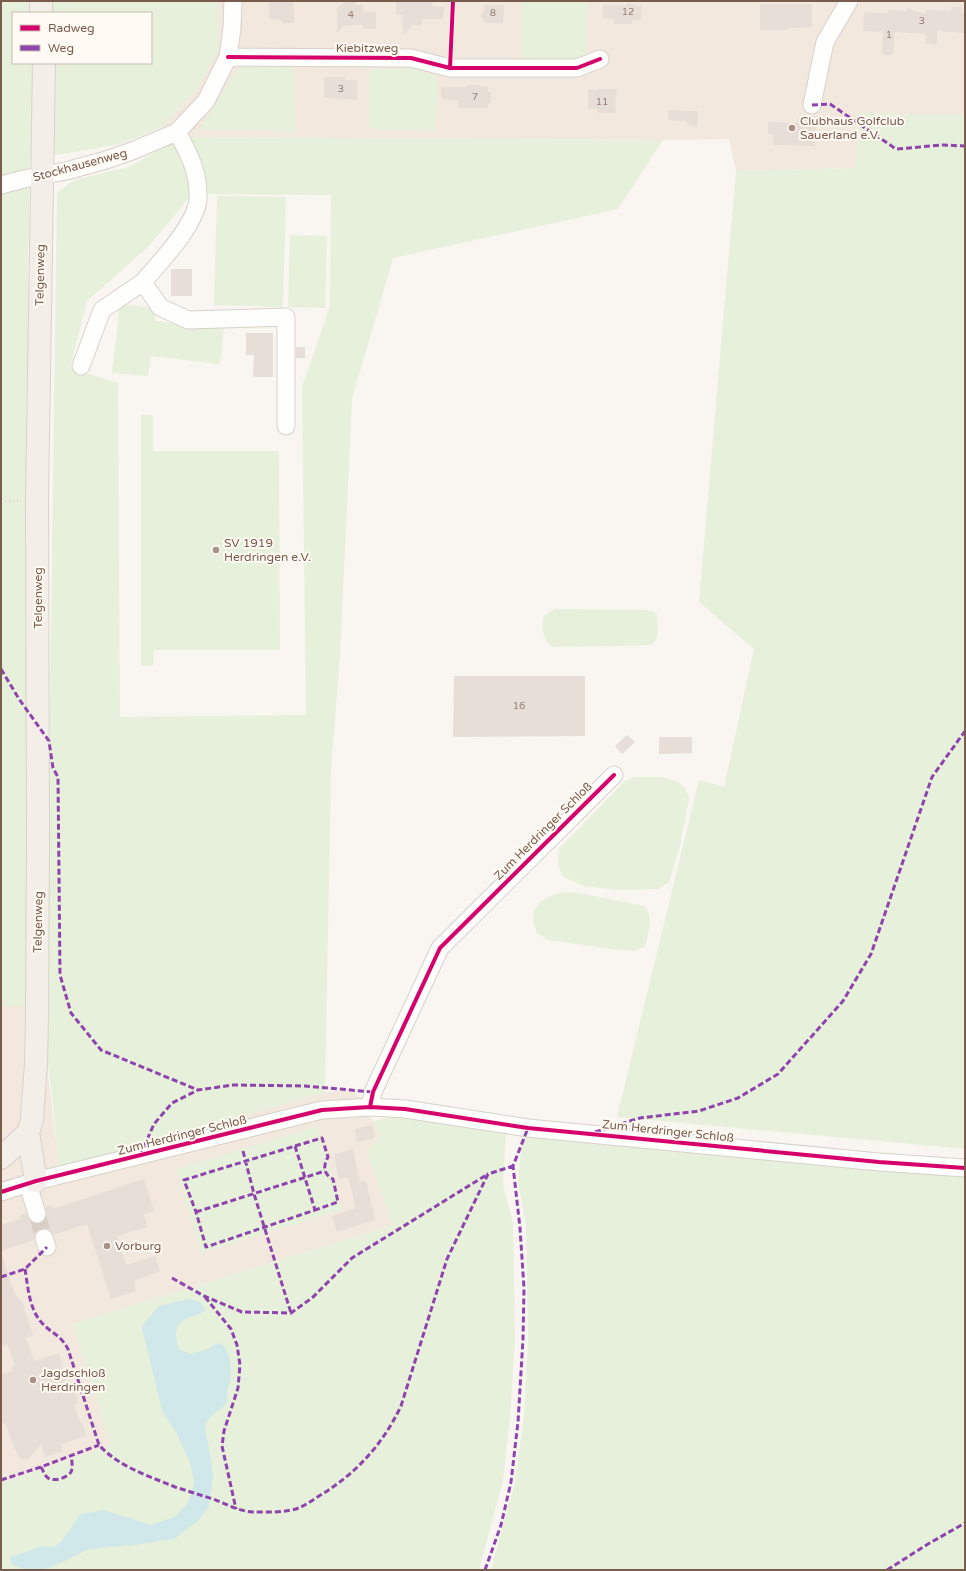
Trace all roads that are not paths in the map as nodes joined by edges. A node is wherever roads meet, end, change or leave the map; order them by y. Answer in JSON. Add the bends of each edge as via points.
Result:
{"nodes":[{"id":1,"x":41,"y":1,"type":"edge"},
{"id":2,"x":233,"y":1,"type":"edge"},
{"id":3,"x":849,"y":1,"type":"edge"},
{"id":4,"x":41,"y":12,"type":"edge"},
{"id":5,"x":228,"y":57,"type":"junction"},
{"id":6,"x":600,"y":59,"type":"dead end"},
{"id":7,"x":44,"y":64,"type":"edge"},
{"id":8,"x":812,"y":105,"type":"dead end"},
{"id":9,"x":177,"y":132,"type":"junction"},
{"id":10,"x":42,"y":176,"type":"junction"},
{"id":11,"x":1,"y":185,"type":"edge"},
{"id":12,"x":144,"y":282,"type":"junction"},
{"id":13,"x":81,"y":366,"type":"dead end"},
{"id":14,"x":286,"y":426,"type":"dead end"},
{"id":15,"x":614,"y":775,"type":"dead end"},
{"id":16,"x":370,"y":1108,"type":"junction"},
{"id":17,"x":28,"y":1133,"type":"junction"},
{"id":18,"x":1,"y":1158,"type":"edge"},
{"id":19,"x":965,"y":1168,"type":"edge"},
{"id":20,"x":32,"y":1182,"type":"junction"},
{"id":21,"x":1,"y":1192,"type":"edge"},
{"id":22,"x":37,"y":1214,"type":"tunnel mouth"}],
"edges":[{"from":1,"to":4,"type":"main road"},
{"from":2,"to":5,"type":"street","name":"Stockhausenweg"},
{"from":3,"to":8,"type":"street","via":[[824,42]]},
{"from":5,"to":6,"type":"street","name":"Kiebitzweg","via":[[411,58],[450,68],[577,68]]},
{"from":5,"to":9,"type":"street","name":"Stockhausenweg","via":[[206,101]]},
{"from":7,"to":10,"type":"main road","name":"Telgenweg"},
{"from":9,"to":10,"type":"street","name":"Stockhausenweg","via":[[106,160]]},
{"from":9,"to":12,"type":"street","via":[[194,166],[198,182],[198,200],[192,218],[173,247]]},
{"from":10,"to":11,"type":"street","name":"Stockhausenweg"},
{"from":10,"to":17,"type":"main road","name":"Telgenweg","via":[[37,493],[37,1025],[32,1120]]},
{"from":12,"to":13,"type":"street","via":[[102,310]]},
{"from":12,"to":14,"type":"street","via":[[160,307],[188,320],[286,317]]},
{"from":15,"to":16,"type":"street","name":"Zum Herdringer Schloß","via":[[440,948],[373,1092]]},
{"from":16,"to":19,"type":"street","name":"Zum Herdringer Schloß","via":[[405,1109],[528,1128]]},
{"from":16,"to":20,"type":"street","name":"Zum Herdringer Schloß","via":[[322,1110]]},
{"from":17,"to":18,"type":"main road"},
{"from":17,"to":20,"type":"main road","name":"Telgenweg"},
{"from":20,"to":21,"type":"street","name":"Zum Herdringer Schloß"},
{"from":20,"to":22,"type":"street"}]}
